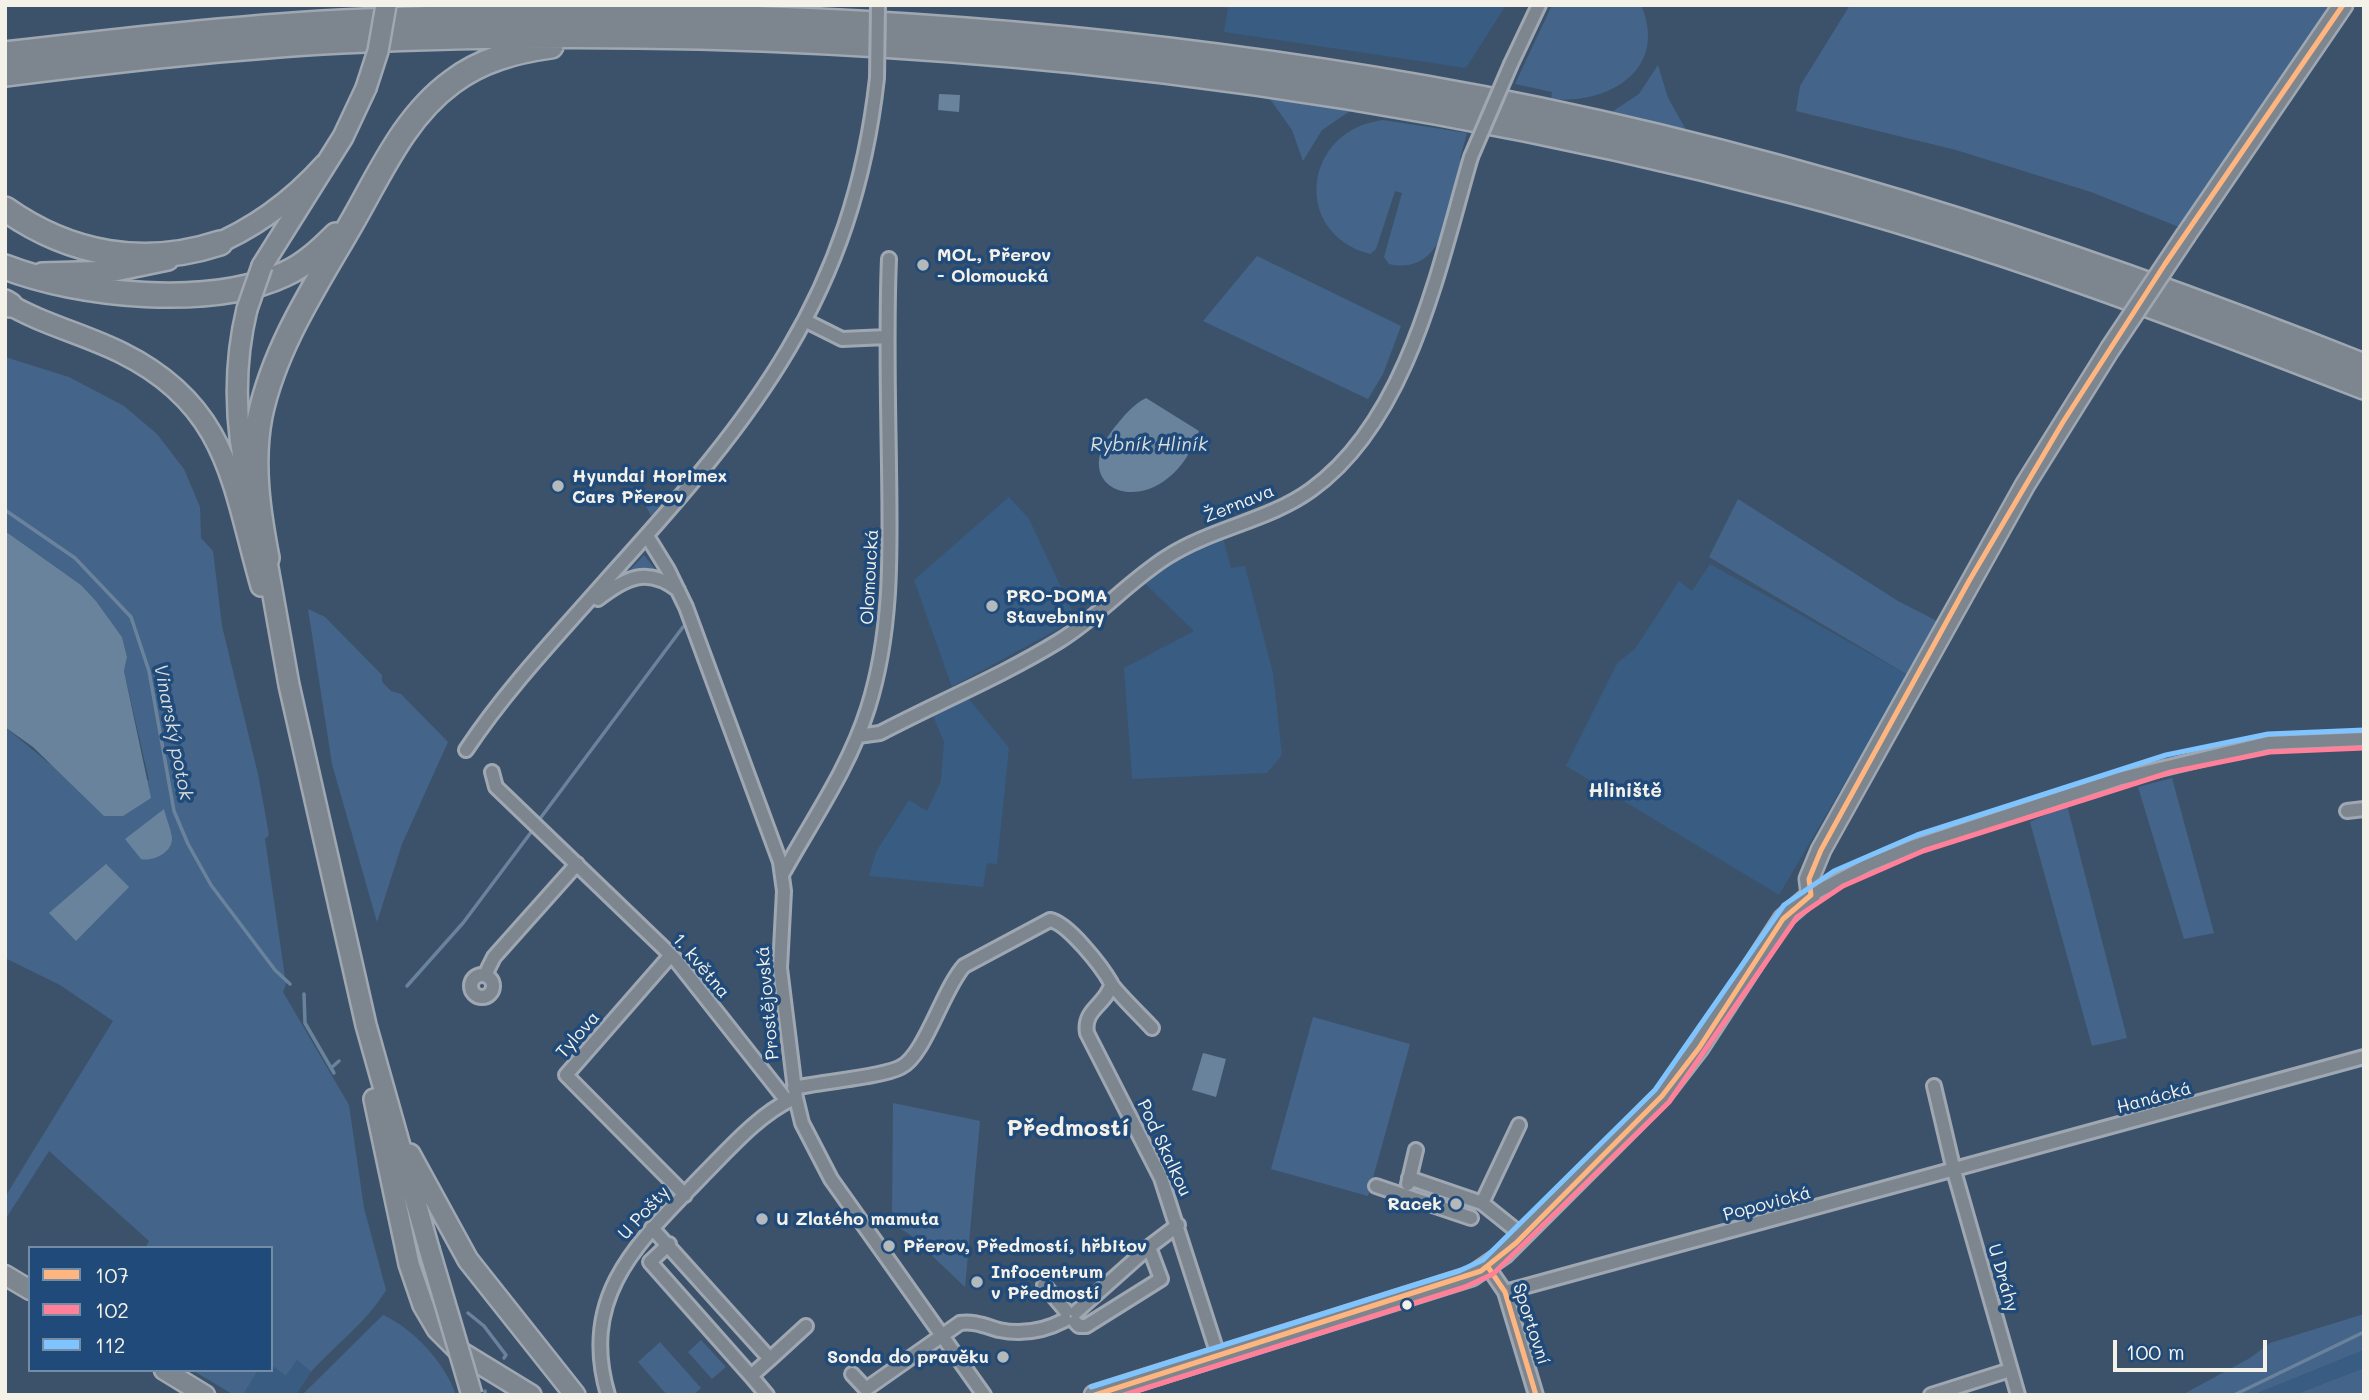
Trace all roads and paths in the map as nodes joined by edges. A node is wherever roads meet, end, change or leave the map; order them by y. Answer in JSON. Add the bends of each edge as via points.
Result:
{"nodes":[{"id":1,"x":386,"y":5,"type":"edge"},
{"id":2,"x":759,"y":5,"type":"edge"},
{"id":3,"x":878,"y":5,"type":"edge"},
{"id":4,"x":1539,"y":5,"type":"edge"},
{"id":5,"x":2343,"y":5,"type":"edge"},
{"id":6,"x":902,"y":25,"type":"junction"},
{"id":7,"x":620,"y":34,"type":"junction"},
{"id":8,"x":5,"y":54,"type":"edge"},
{"id":9,"x":5,"y":74,"type":"edge"},
{"id":10,"x":325,"y":164,"type":"junction"},
{"id":11,"x":375,"y":180,"type":"junction"},
{"id":12,"x":5,"y":209,"type":"edge"},
{"id":13,"x":220,"y":243,"type":"junction"},
{"id":14,"x":889,"y":260,"type":"dead end"},
{"id":15,"x":5,"y":267,"type":"edge"},
{"id":16,"x":7,"y":303,"type":"edge"},
{"id":17,"x":806,"y":321,"type":"junction"},
{"id":18,"x":887,"y":337,"type":"junction"},
{"id":19,"x":2364,"y":366,"type":"edge"},
{"id":20,"x":2364,"y":387,"type":"edge"},
{"id":21,"x":647,"y":536,"type":"junction"},
{"id":22,"x":267,"y":558,"type":"junction"},
{"id":23,"x":679,"y":591,"type":"junction"},
{"id":24,"x":575,"y":616,"type":"junction"},
{"id":25,"x":289,"y":685,"type":"junction"},
{"id":26,"x":858,"y":736,"type":"junction"},
{"id":27,"x":2364,"y":740,"type":"edge"},
{"id":28,"x":466,"y":750,"type":"dead end"},
{"id":29,"x":492,"y":772,"type":"dead end"},
{"id":30,"x":2364,"y":809,"type":"edge"},
{"id":31,"x":2347,"y":811,"type":"dead end"},
{"id":32,"x":577,"y":864,"type":"junction"},
{"id":33,"x":783,"y":873,"type":"junction"},
{"id":34,"x":1811,"y":895,"type":"junction"},
{"id":35,"x":671,"y":955,"type":"junction"},
{"id":36,"x":485,"y":975,"type":"dead end"},
{"id":37,"x":1111,"y":985,"type":"junction"},
{"id":38,"x":366,"y":1025,"type":"junction"},
{"id":39,"x":1152,"y":1028,"type":"dead end"},
{"id":40,"x":2364,"y":1058,"type":"edge"},
{"id":41,"x":1934,"y":1086,"type":"dead end"},
{"id":42,"x":792,"y":1096,"type":"junction"},
{"id":43,"x":389,"y":1111,"type":"junction"},
{"id":44,"x":1519,"y":1125,"type":"dead end"},
{"id":45,"x":1416,"y":1150,"type":"dead end"},
{"id":46,"x":1954,"y":1171,"type":"junction"},
{"id":47,"x":1409,"y":1178,"type":"junction"},
{"id":48,"x":1376,"y":1186,"type":"dead end"},
{"id":49,"x":685,"y":1195,"type":"junction"},
{"id":50,"x":1405,"y":1195,"type":"junction"},
{"id":51,"x":1482,"y":1203,"type":"junction"},
{"id":52,"x":1471,"y":1218,"type":"dead end"},
{"id":53,"x":1178,"y":1225,"type":"junction"},
{"id":54,"x":652,"y":1228,"type":"junction"},
{"id":55,"x":1523,"y":1236,"type":"junction"},
{"id":56,"x":668,"y":1244,"type":"junction"},
{"id":57,"x":1149,"y":1247,"type":"junction"},
{"id":58,"x":1488,"y":1267,"type":"junction"},
{"id":59,"x":5,"y":1275,"type":"edge"},
{"id":60,"x":1044,"y":1285,"type":"dead end"},
{"id":61,"x":28,"y":1289,"type":"edge"},
{"id":62,"x":1505,"y":1292,"type":"junction"},
{"id":63,"x":1071,"y":1316,"type":"junction"},
{"id":64,"x":806,"y":1326,"type":"dead end"},
{"id":65,"x":941,"y":1335,"type":"junction"},
{"id":66,"x":1219,"y":1356,"type":"junction"},
{"id":67,"x":770,"y":1359,"type":"junction"},
{"id":68,"x":2010,"y":1370,"type":"junction"},
{"id":69,"x":167,"y":1372,"type":"edge"},
{"id":70,"x":852,"y":1374,"type":"dead end"},
{"id":71,"x":751,"y":1376,"type":"junction"},
{"id":72,"x":205,"y":1395,"type":"edge"},
{"id":73,"x":472,"y":1395,"type":"edge"},
{"id":74,"x":531,"y":1395,"type":"edge"},
{"id":75,"x":575,"y":1395,"type":"edge"},
{"id":76,"x":608,"y":1395,"type":"edge"},
{"id":77,"x":767,"y":1395,"type":"edge"},
{"id":78,"x":984,"y":1395,"type":"edge"},
{"id":79,"x":1094,"y":1395,"type":"edge"},
{"id":80,"x":1536,"y":1395,"type":"edge"},
{"id":81,"x":1931,"y":1395,"type":"edge"},
{"id":82,"x":2018,"y":1395,"type":"edge"}],
"edges":[{"from":1,"to":10,"type":"main road","bridge":true,"via":[[366,88]]},
{"from":2,"to":6,"type":"highway"},
{"from":3,"to":17,"type":"street","bridge":true,"via":[[872,125],[833,264]]},
{"from":4,"to":26,"type":"street","name":"Žernava","bridge":true,"via":[[1471,158],[1410,353],[1384,404],[1330,474],[1290,503],[1170,555],[1046,649],[880,733]]},
{"from":5,"to":34,"type":"main road","bridge":true,"via":[[2110,349],[2025,485],[1821,850],[1809,879]]},
{"from":6,"to":8,"type":"highway","via":[[729,17],[504,16],[220,31]]},
{"from":6,"to":19,"type":"highway","via":[[1222,56],[1544,112],[1766,166],[1967,223],[2223,310]]},
{"from":7,"to":9,"type":"highway","via":[[337,41],[167,54]]},
{"from":7,"to":11,"type":"highway","via":[[511,53],[463,74],[416,116]]},
{"from":7,"to":20,"type":"highway","via":[[901,46],[1097,63],[1318,91],[1477,120],[1796,192],[1950,238],[2106,288]]},
{"from":10,"to":13,"type":"main road","via":[[276,211]]},
{"from":10,"to":22,"type":"main road","bridge":true,"via":[[262,266],[247,309],[238,358],[242,456]]},
{"from":11,"to":15,"type":"highway","via":[[326,245],[300,266],[257,284],[188,292],[108,292],[54,283]]},
{"from":11,"to":22,"type":"highway","via":[[296,321],[265,396],[255,470]]},
{"from":12,"to":13,"type":"highway","via":[[56,239],[116,255],[157,257]]},
{"from":13,"to":15,"type":"main road","via":[[163,262],[115,271],[51,273]]},
{"from":14,"to":18,"type":"street","name":"Olomoucká"},
{"from":16,"to":25,"type":"main road","via":[[136,361],[173,388],[205,422],[234,482]]},
{"from":17,"to":18,"type":"street","via":[[842,340]]},
{"from":17,"to":21,"type":"street","via":[[752,407]]},
{"from":18,"to":26,"type":"street","name":"Olomoucká","via":[[890,588],[878,671]]},
{"from":21,"to":23,"type":"street","name":"Prostějovská"},
{"from":21,"to":24,"type":"street"},
{"from":22,"to":25,"type":"main road"},
{"from":23,"to":24,"type":"street","via":[[660,579],[634,576]]},
{"from":23,"to":33,"type":"street","name":"Prostějovská"},
{"from":24,"to":28,"type":"street"},
{"from":25,"to":38,"type":"main road"},
{"from":26,"to":33,"type":"street","name":"Olomoucká"},
{"from":27,"to":34,"type":"street","via":[[2268,743],[2071,793],[1912,847]]},
{"from":29,"to":32,"type":"street","name":"1. května","via":[[496,787]]},
{"from":30,"to":31,"type":"street"},
{"from":32,"to":35,"type":"street","name":"1. května"},
{"from":32,"to":36,"type":"street","via":[[494,957]]},
{"from":33,"to":42,"type":"street","name":"Prostějovská","via":[[779,959]]},
{"from":34,"to":55,"type":"main road","via":[[1783,919],[1662,1096]]},
{"from":35,"to":42,"type":"street","name":"1. května"},
{"from":35,"to":49,"type":"street","name":"Tylova","via":[[566,1075]]},
{"from":37,"to":39,"type":"street"},
{"from":37,"to":42,"type":"street","via":[[1063,927],[1045,920],[964,966],[916,1052],[903,1066]]},
{"from":37,"to":53,"type":"street","name":"Pod Skalkou","via":[[1088,1016],[1087,1033],[1156,1166]]},
{"from":38,"to":43,"type":"main road"},
{"from":38,"to":74,"type":"main road","via":[[375,1108],[419,1297],[437,1329],[459,1351]]},
{"from":40,"to":46,"type":"street","name":"Hanácká"},
{"from":41,"to":46,"type":"street"},
{"from":42,"to":49,"type":"street","name":"U Pošty","via":[[735,1143]]},
{"from":42,"to":65,"type":"street","name":"Prostějovská","via":[[817,1158]]},
{"from":43,"to":73,"type":"main road","bridge":true},
{"from":43,"to":75,"type":"main road","via":[[468,1259]]},
{"from":44,"to":51,"type":"street"},
{"from":45,"to":47,"type":"street"},
{"from":46,"to":62,"type":"street","name":"Popovická"},
{"from":46,"to":68,"type":"street","name":"U Dráhy"},
{"from":47,"to":50,"type":"street"},
{"from":47,"to":51,"type":"street"},
{"from":48,"to":50,"type":"street"},
{"from":49,"to":54,"type":"street","name":"U Pošty"},
{"from":50,"to":52,"type":"street"},
{"from":51,"to":55,"type":"street"},
{"from":53,"to":57,"type":"street"},
{"from":53,"to":66,"type":"street","name":"Pod Skalkou"},
{"from":54,"to":56,"type":"street"},
{"from":54,"to":76,"type":"street","name":"U Pošty","via":[[622,1264],[606,1300],[599,1355]]},
{"from":55,"to":58,"type":"main road"},
{"from":56,"to":67,"type":"street"},
{"from":56,"to":71,"type":"street","via":[[650,1262]]},
{"from":57,"to":63,"type":"street"},
{"from":57,"to":63,"type":"street","via":[[1161,1279],[1086,1326],[1079,1326]]},
{"from":58,"to":62,"type":"street","name":"Sportovní"},
{"from":58,"to":66,"type":"main road","via":[[1472,1276]]},
{"from":59,"to":61,"type":"main road"},
{"from":60,"to":63,"type":"street"},
{"from":62,"to":80,"type":"street","name":"Sportovní"},
{"from":63,"to":65,"type":"street","via":[[1046,1329],[1023,1332],[964,1322]]},
{"from":64,"to":67,"type":"street"},
{"from":65,"to":70,"type":"street","via":[[866,1389]]},
{"from":65,"to":78,"type":"street","name":"Prostějovská"},
{"from":66,"to":79,"type":"main road"},
{"from":67,"to":71,"type":"street"},
{"from":68,"to":81,"type":"street"},
{"from":68,"to":82,"type":"street","name":"U Dráhy"},
{"from":69,"to":72,"type":"main road"},
{"from":71,"to":77,"type":"street"}]}
